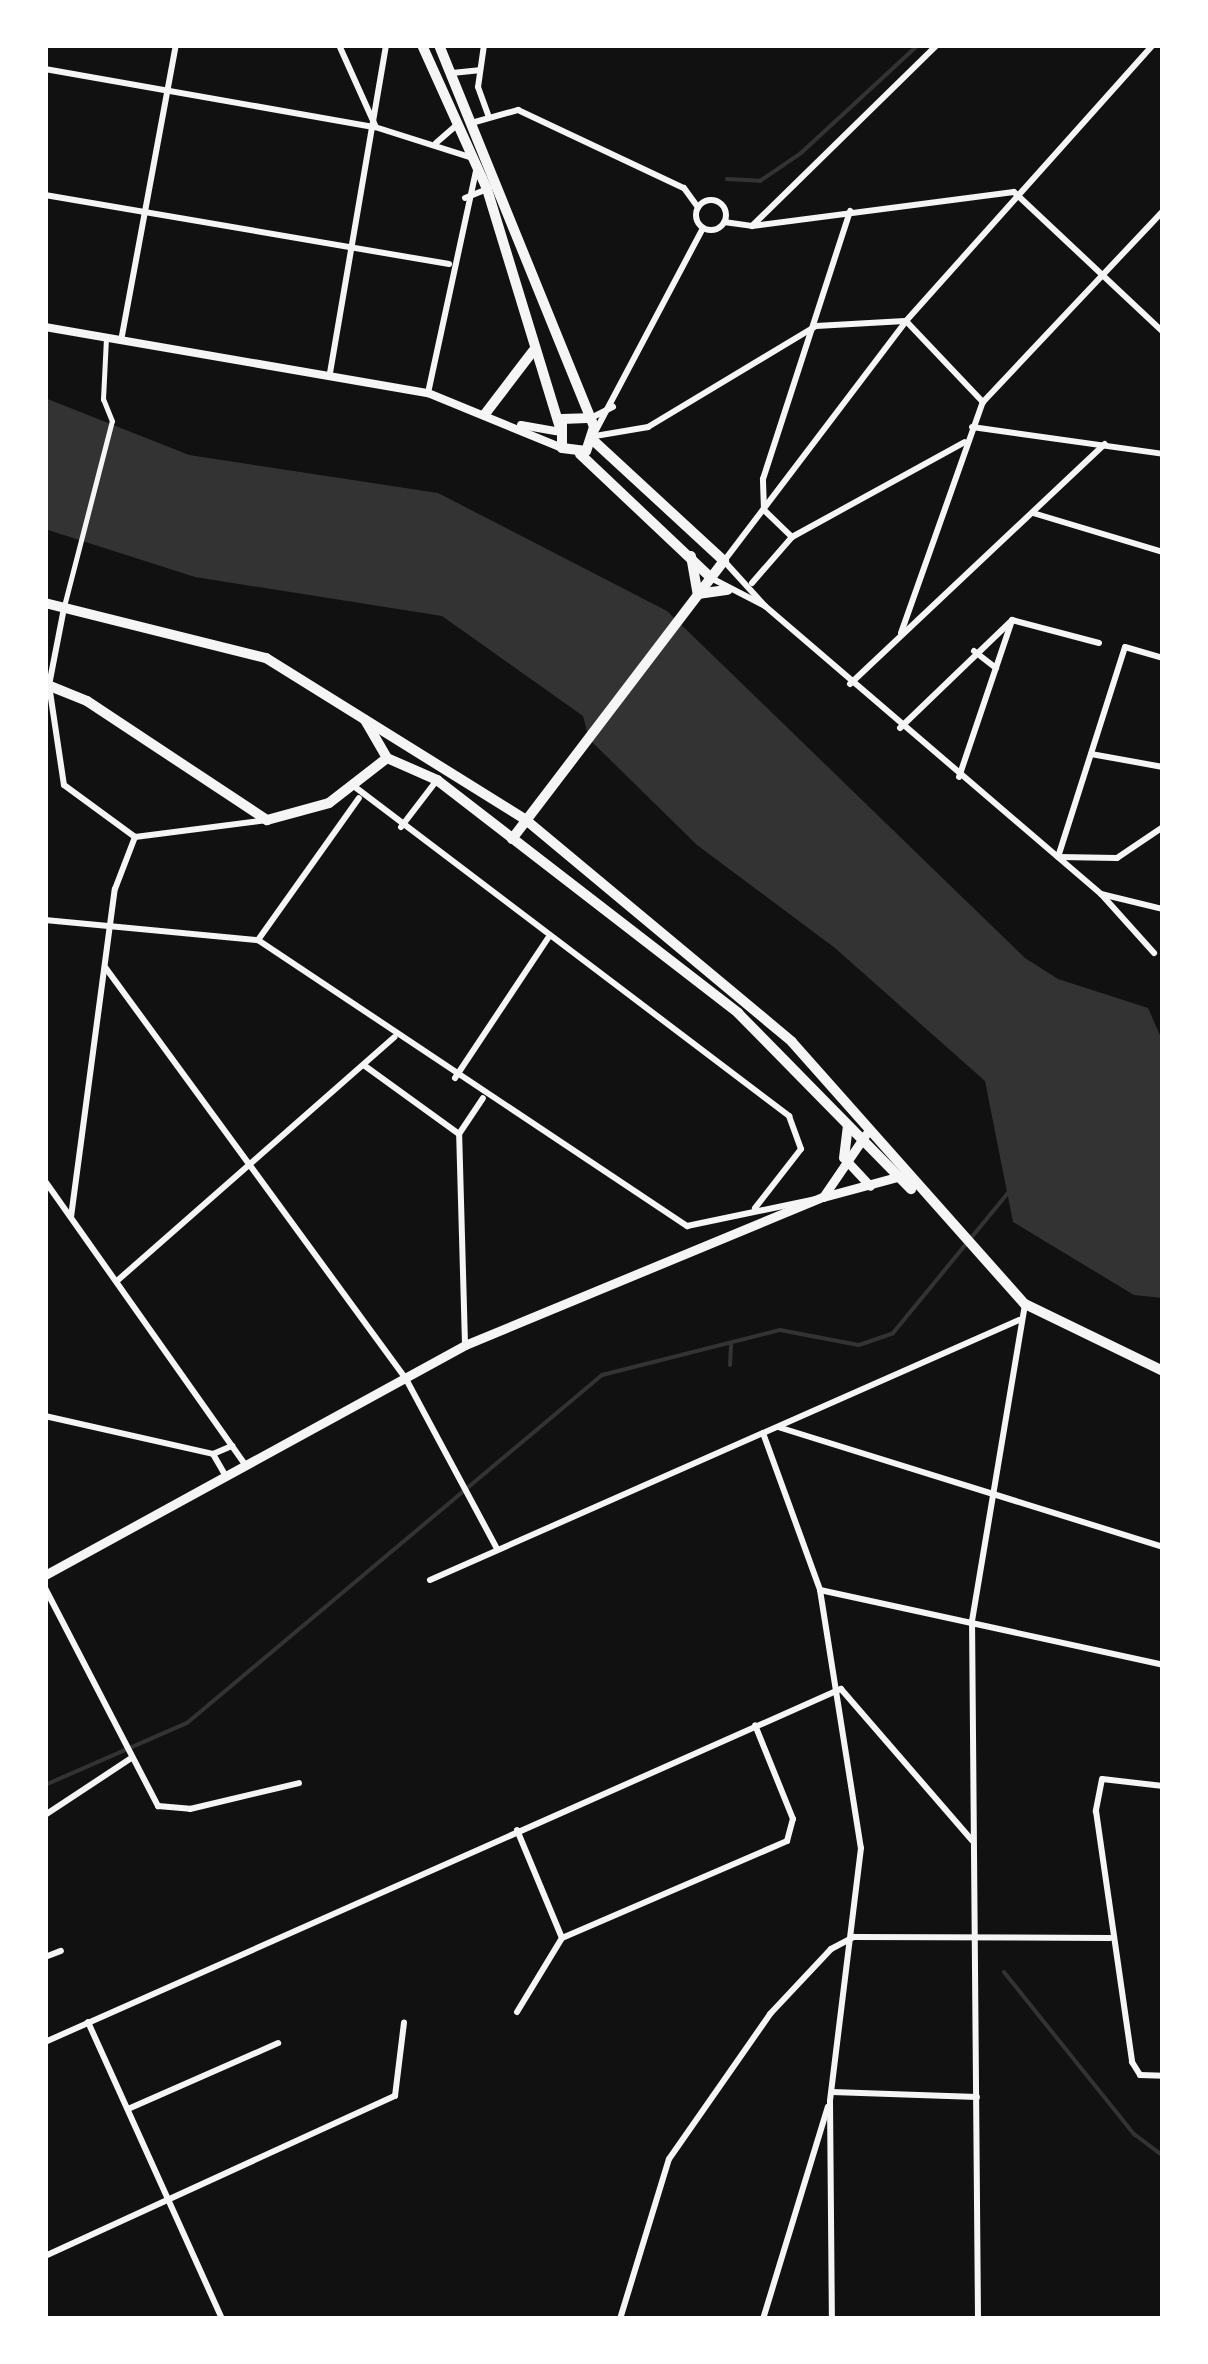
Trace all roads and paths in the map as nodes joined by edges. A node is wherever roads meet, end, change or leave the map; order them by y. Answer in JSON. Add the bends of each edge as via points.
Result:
{"nodes":[{"id":1,"x":176,"y":45,"type":"edge"},
{"id":2,"x":339,"y":45,"type":"edge"},
{"id":3,"x":386,"y":45,"type":"edge"},
{"id":4,"x":422,"y":45,"type":"edge"},
{"id":5,"x":440,"y":45,"type":"edge"},
{"id":6,"x":484,"y":45,"type":"edge"},
{"id":7,"x":936,"y":45,"type":"edge"},
{"id":8,"x":1153,"y":45,"type":"edge"},
{"id":9,"x":45,"y":69,"type":"edge"},
{"id":10,"x":480,"y":70,"type":"junction"},
{"id":11,"x":452,"y":74,"type":"junction"},
{"id":12,"x":168,"y":90,"type":"junction"},
{"id":13,"x":488,"y":115,"type":"junction"},
{"id":14,"x":476,"y":122,"type":"junction"},
{"id":15,"x":458,"y":124,"type":"junction"},
{"id":16,"x":375,"y":126,"type":"junction"},
{"id":17,"x":435,"y":144,"type":"junction"},
{"id":18,"x":475,"y":162,"type":"junction"},
{"id":19,"x":486,"y":189,"type":"junction"},
{"id":20,"x":1014,"y":192,"type":"junction"},
{"id":21,"x":45,"y":195,"type":"edge"},
{"id":22,"x":464,"y":199,"type":"junction"},
{"id":23,"x":698,"y":207,"type":"junction"},
{"id":24,"x":850,"y":211,"type":"junction"},
{"id":25,"x":1163,"y":212,"type":"edge"},
{"id":26,"x":146,"y":213,"type":"junction"},
{"id":27,"x":724,"y":222,"type":"junction"},
{"id":28,"x":752,"y":226,"type":"junction"},
{"id":29,"x":703,"y":228,"type":"junction"},
{"id":30,"x":353,"y":248,"type":"junction"},
{"id":31,"x":450,"y":264,"type":"junction"},
{"id":32,"x":1103,"y":278,"type":"junction"},
{"id":33,"x":906,"y":321,"type":"junction"},
{"id":34,"x":816,"y":326,"type":"junction"},
{"id":35,"x":45,"y":327,"type":"edge"},
{"id":36,"x":1163,"y":332,"type":"edge"},
{"id":37,"x":106,"y":338,"type":"junction"},
{"id":38,"x":122,"y":341,"type":"junction"},
{"id":39,"x":533,"y":351,"type":"junction"},
{"id":40,"x":330,"y":373,"type":"junction"},
{"id":41,"x":428,"y":393,"type":"junction"},
{"id":42,"x":983,"y":402,"type":"junction"},
{"id":43,"x":614,"y":406,"type":"junction"},
{"id":44,"x":485,"y":414,"type":"junction"},
{"id":45,"x":588,"y":418,"type":"junction"},
{"id":46,"x":511,"y":423,"type":"junction"},
{"id":47,"x":972,"y":427,"type":"junction"},
{"id":48,"x":557,"y":428,"type":"junction"},
{"id":49,"x":595,"y":436,"type":"junction"},
{"id":50,"x":966,"y":442,"type":"junction"},
{"id":51,"x":1105,"y":444,"type":"junction"},
{"id":52,"x":562,"y":448,"type":"junction"},
{"id":53,"x":580,"y":454,"type":"junction"},
{"id":54,"x":1163,"y":454,"type":"edge"},
{"id":55,"x":764,"y":510,"type":"junction"},
{"id":56,"x":1032,"y":513,"type":"junction"},
{"id":57,"x":792,"y":536,"type":"junction"},
{"id":58,"x":1163,"y":552,"type":"edge"},
{"id":59,"x":691,"y":556,"type":"junction"},
{"id":60,"x":724,"y":561,"type":"junction"},
{"id":61,"x":711,"y":578,"type":"junction"},
{"id":62,"x":752,"y":583,"type":"junction"},
{"id":63,"x":728,"y":590,"type":"junction"},
{"id":64,"x":698,"y":594,"type":"junction"},
{"id":65,"x":45,"y":603,"type":"edge"},
{"id":66,"x":64,"y":606,"type":"junction"},
{"id":67,"x":765,"y":606,"type":"junction"},
{"id":68,"x":1012,"y":620,"type":"junction"},
{"id":69,"x":900,"y":633,"type":"junction"},
{"id":70,"x":1099,"y":643,"type":"dead end"},
{"id":71,"x":974,"y":651,"type":"junction"},
{"id":72,"x":1163,"y":658,"type":"edge"},
{"id":73,"x":996,"y":668,"type":"junction"},
{"id":74,"x":850,"y":684,"type":"junction"},
{"id":75,"x":47,"y":685,"type":"edge"},
{"id":76,"x":362,"y":716,"type":"junction"},
{"id":77,"x":900,"y":728,"type":"junction"},
{"id":78,"x":1091,"y":754,"type":"junction"},
{"id":79,"x":387,"y":758,"type":"junction"},
{"id":80,"x":1163,"y":767,"type":"edge"},
{"id":81,"x":959,"y":777,"type":"junction"},
{"id":82,"x":437,"y":780,"type":"junction"},
{"id":83,"x":357,"y":792,"type":"junction"},
{"id":84,"x":267,"y":820,"type":"junction"},
{"id":85,"x":526,"y":820,"type":"junction"},
{"id":86,"x":401,"y":826,"type":"junction"},
{"id":87,"x":1163,"y":827,"type":"edge"},
{"id":88,"x":135,"y":838,"type":"junction"},
{"id":89,"x":512,"y":839,"type":"junction"},
{"id":90,"x":1058,"y":857,"type":"junction"},
{"id":91,"x":1101,"y":894,"type":"junction"},
{"id":92,"x":1163,"y":909,"type":"edge"},
{"id":93,"x":45,"y":920,"type":"edge"},
{"id":94,"x":110,"y":925,"type":"junction"},
{"id":95,"x":548,"y":938,"type":"junction"},
{"id":96,"x":258,"y":940,"type":"junction"},
{"id":97,"x":1154,"y":953,"type":"dead end"},
{"id":98,"x":105,"y":967,"type":"junction"},
{"id":99,"x":396,"y":1037,"type":"junction"},
{"id":100,"x":364,"y":1066,"type":"junction"},
{"id":101,"x":455,"y":1078,"type":"junction"},
{"id":102,"x":484,"y":1098,"type":"junction"},
{"id":103,"x":848,"y":1126,"type":"junction"},
{"id":104,"x":870,"y":1130,"type":"junction"},
{"id":105,"x":460,"y":1134,"type":"junction"},
{"id":106,"x":859,"y":1140,"type":"junction"},
{"id":107,"x":844,"y":1158,"type":"junction"},
{"id":108,"x":252,"y":1166,"type":"junction"},
{"id":109,"x":900,"y":1176,"type":"junction"},
{"id":110,"x":45,"y":1181,"type":"edge"},
{"id":111,"x":872,"y":1188,"type":"junction"},
{"id":112,"x":820,"y":1198,"type":"junction"},
{"id":113,"x":45,"y":1200,"type":"edge"},
{"id":114,"x":59,"y":1200,"type":"junction"},
{"id":115,"x":754,"y":1209,"type":"junction"},
{"id":116,"x":72,"y":1217,"type":"junction"},
{"id":117,"x":118,"y":1280,"type":"junction"},
{"id":118,"x":1025,"y":1304,"type":"junction"},
{"id":119,"x":1020,"y":1320,"type":"junction"},
{"id":120,"x":465,"y":1346,"type":"junction"},
{"id":121,"x":1163,"y":1371,"type":"edge"},
{"id":122,"x":406,"y":1380,"type":"junction"},
{"id":123,"x":45,"y":1416,"type":"edge"},
{"id":124,"x":777,"y":1427,"type":"junction"},
{"id":125,"x":763,"y":1433,"type":"junction"},
{"id":126,"x":232,"y":1446,"type":"junction"},
{"id":127,"x":213,"y":1454,"type":"junction"},
{"id":128,"x":245,"y":1464,"type":"junction"},
{"id":129,"x":225,"y":1476,"type":"junction"},
{"id":130,"x":991,"y":1498,"type":"junction"},
{"id":131,"x":1163,"y":1547,"type":"edge"},
{"id":132,"x":498,"y":1549,"type":"junction"},
{"id":133,"x":45,"y":1575,"type":"edge"},
{"id":134,"x":430,"y":1580,"type":"dead end"},
{"id":135,"x":45,"y":1588,"type":"edge"},
{"id":136,"x":820,"y":1590,"type":"junction"},
{"id":137,"x":972,"y":1621,"type":"junction"},
{"id":138,"x":1163,"y":1666,"type":"edge"},
{"id":139,"x":841,"y":1688,"type":"junction"},
{"id":140,"x":754,"y":1725,"type":"junction"},
{"id":141,"x":128,"y":1755,"type":"junction"},
{"id":142,"x":299,"y":1782,"type":"dead end"},
{"id":143,"x":1163,"y":1786,"type":"edge"},
{"id":144,"x":45,"y":1815,"type":"edge"},
{"id":145,"x":517,"y":1830,"type":"junction"},
{"id":146,"x":972,"y":1840,"type":"junction"},
{"id":147,"x":854,"y":1937,"type":"junction"},
{"id":148,"x":562,"y":1938,"type":"junction"},
{"id":149,"x":1110,"y":1938,"type":"junction"},
{"id":150,"x":977,"y":1940,"type":"junction"},
{"id":151,"x":60,"y":1951,"type":"dead end"},
{"id":152,"x":45,"y":1957,"type":"edge"},
{"id":153,"x":517,"y":2012,"type":"dead end"},
{"id":154,"x":88,"y":2022,"type":"junction"},
{"id":155,"x":404,"y":2023,"type":"dead end"},
{"id":156,"x":45,"y":2042,"type":"edge"},
{"id":157,"x":278,"y":2043,"type":"dead end"},
{"id":158,"x":1163,"y":2076,"type":"edge"},
{"id":159,"x":832,"y":2092,"type":"junction"},
{"id":160,"x":977,"y":2097,"type":"junction"},
{"id":161,"x":830,"y":2102,"type":"junction"},
{"id":162,"x":128,"y":2108,"type":"junction"},
{"id":163,"x":165,"y":2196,"type":"junction"},
{"id":164,"x":45,"y":2256,"type":"edge"},
{"id":165,"x":222,"y":2319,"type":"edge"},
{"id":166,"x":620,"y":2319,"type":"edge"},
{"id":167,"x":763,"y":2319,"type":"edge"},
{"id":168,"x":832,"y":2319,"type":"edge"},
{"id":169,"x":978,"y":2319,"type":"edge"}],
"edges":[{"from":1,"to":12,"type":"street"},
{"from":2,"to":16,"type":"street"},
{"from":3,"to":16,"type":"street"},
{"from":4,"to":15,"type":"main road"},
{"from":5,"to":11,"type":"main road"},
{"from":6,"to":10,"type":"street"},
{"from":7,"to":28,"type":"street"},
{"from":8,"to":20,"type":"street"},
{"from":9,"to":12,"type":"street"},
{"from":10,"to":11,"type":"street"},
{"from":10,"to":13,"type":"street"},
{"from":11,"to":14,"type":"main road"},
{"from":12,"to":16,"type":"street"},
{"from":12,"to":26,"type":"street"},
{"from":13,"to":14,"type":"street"},
{"from":13,"to":23,"type":"street","via":[[509,108],[534,116],[684,188]]},
{"from":14,"to":45,"type":"main road"},
{"from":15,"to":17,"type":"street"},
{"from":15,"to":18,"type":"main road"},
{"from":16,"to":17,"type":"street"},
{"from":16,"to":30,"type":"street"},
{"from":17,"to":18,"type":"street"},
{"from":18,"to":19,"type":"main road"},
{"from":18,"to":22,"type":"street"},
{"from":19,"to":22,"type":"street"},
{"from":19,"to":39,"type":"main road"},
{"from":20,"to":24,"type":"street"},
{"from":20,"to":32,"type":"street"},
{"from":20,"to":33,"type":"street"},
{"from":21,"to":26,"type":"street"},
{"from":22,"to":31,"type":"street"},
{"from":23,"to":27,"type":"street","via":[[720,203]]},
{"from":23,"to":29,"type":"street"},
{"from":24,"to":28,"type":"street"},
{"from":24,"to":34,"type":"street"},
{"from":25,"to":32,"type":"street"},
{"from":26,"to":30,"type":"street"},
{"from":26,"to":38,"type":"street"},
{"from":27,"to":28,"type":"street"},
{"from":27,"to":29,"type":"street"},
{"from":29,"to":43,"type":"street"},
{"from":30,"to":31,"type":"street"},
{"from":30,"to":40,"type":"street"},
{"from":31,"to":41,"type":"street"},
{"from":32,"to":36,"type":"street"},
{"from":32,"to":42,"type":"street"},
{"from":33,"to":34,"type":"street"},
{"from":33,"to":42,"type":"street"},
{"from":33,"to":55,"type":"street"},
{"from":34,"to":49,"type":"street","via":[[625,435]]},
{"from":34,"to":55,"type":"street","via":[[763,479]]},
{"from":35,"to":37,"type":"street"},
{"from":37,"to":38,"type":"street"},
{"from":37,"to":66,"type":"street","via":[[103,400],[112,421]]},
{"from":38,"to":40,"type":"street"},
{"from":39,"to":44,"type":"main road"},
{"from":39,"to":48,"type":"main road"},
{"from":40,"to":41,"type":"street"},
{"from":41,"to":44,"type":"street"},
{"from":42,"to":47,"type":"street"},
{"from":43,"to":45,"type":"street"},
{"from":43,"to":49,"type":"street"},
{"from":44,"to":46,"type":"street"},
{"from":45,"to":48,"type":"main road"},
{"from":45,"to":49,"type":"main road"},
{"from":46,"to":48,"type":"street"},
{"from":46,"to":52,"type":"street"},
{"from":47,"to":50,"type":"street"},
{"from":47,"to":51,"type":"street"},
{"from":48,"to":52,"type":"main road"},
{"from":49,"to":53,"type":"main road"},
{"from":49,"to":60,"type":"main road"},
{"from":50,"to":57,"type":"street"},
{"from":50,"to":69,"type":"street"},
{"from":51,"to":54,"type":"street"},
{"from":51,"to":56,"type":"street"},
{"from":52,"to":53,"type":"main road"},
{"from":53,"to":59,"type":"main road"},
{"from":55,"to":57,"type":"street"},
{"from":55,"to":60,"type":"street"},
{"from":56,"to":58,"type":"street"},
{"from":56,"to":69,"type":"street"},
{"from":57,"to":62,"type":"street"},
{"from":59,"to":61,"type":"main road"},
{"from":59,"to":64,"type":"main road"},
{"from":60,"to":61,"type":"main road"},
{"from":60,"to":62,"type":"street"},
{"from":61,"to":63,"type":"street"},
{"from":61,"to":64,"type":"main road"},
{"from":62,"to":67,"type":"street"},
{"from":63,"to":64,"type":"main road"},
{"from":63,"to":67,"type":"street"},
{"from":64,"to":85,"type":"main road"},
{"from":65,"to":66,"type":"main road"},
{"from":66,"to":75,"type":"street"},
{"from":66,"to":76,"type":"main road","via":[[266,658]]},
{"from":67,"to":74,"type":"street"},
{"from":68,"to":70,"type":"street"},
{"from":68,"to":71,"type":"street"},
{"from":68,"to":73,"type":"street"},
{"from":69,"to":74,"type":"street"},
{"from":71,"to":73,"type":"street"},
{"from":71,"to":77,"type":"street"},
{"from":72,"to":78,"type":"street","via":[[1125,647]]},
{"from":73,"to":81,"type":"street"},
{"from":74,"to":77,"type":"street"},
{"from":75,"to":84,"type":"main road"},
{"from":75,"to":88,"type":"street","via":[[60,777]]},
{"from":76,"to":79,"type":"main road"},
{"from":76,"to":85,"type":"main road"},
{"from":77,"to":81,"type":"street"},
{"from":78,"to":80,"type":"street"},
{"from":78,"to":90,"type":"street"},
{"from":79,"to":82,"type":"main road"},
{"from":79,"to":83,"type":"main road"},
{"from":81,"to":90,"type":"street"},
{"from":82,"to":86,"type":"street"},
{"from":82,"to":89,"type":"main road"},
{"from":83,"to":84,"type":"main road","via":[[313,811]]},
{"from":83,"to":86,"type":"street"},
{"from":83,"to":96,"type":"street"},
{"from":84,"to":88,"type":"street"},
{"from":85,"to":89,"type":"main road"},
{"from":85,"to":104,"type":"main road","via":[[792,1042]]},
{"from":86,"to":95,"type":"street"},
{"from":87,"to":90,"type":"street","via":[[1116,858]]},
{"from":88,"to":94,"type":"street"},
{"from":89,"to":103,"type":"main road","via":[[782,1050]]},
{"from":90,"to":91,"type":"street"},
{"from":91,"to":92,"type":"street"},
{"from":91,"to":97,"type":"street"},
{"from":93,"to":94,"type":"street"},
{"from":94,"to":96,"type":"street"},
{"from":94,"to":98,"type":"street"},
{"from":95,"to":101,"type":"street"},
{"from":95,"to":115,"type":"street","via":[[796,1124],[801,1149]]},
{"from":96,"to":99,"type":"street"},
{"from":98,"to":108,"type":"street"},
{"from":98,"to":116,"type":"street"},
{"from":99,"to":100,"type":"street"},
{"from":99,"to":101,"type":"street"},
{"from":100,"to":105,"type":"street"},
{"from":100,"to":108,"type":"street"},
{"from":101,"to":102,"type":"street"},
{"from":102,"to":105,"type":"street"},
{"from":102,"to":115,"type":"street","via":[[687,1226]]},
{"from":103,"to":106,"type":"main road"},
{"from":103,"to":107,"type":"main road"},
{"from":104,"to":106,"type":"main road"},
{"from":104,"to":109,"type":"main road"},
{"from":105,"to":120,"type":"street"},
{"from":106,"to":107,"type":"main road"},
{"from":106,"to":109,"type":"main road"},
{"from":107,"to":111,"type":"main road"},
{"from":107,"to":112,"type":"main road"},
{"from":108,"to":117,"type":"street"},
{"from":108,"to":122,"type":"street"},
{"from":109,"to":111,"type":"main road"},
{"from":109,"to":118,"type":"main road"},
{"from":110,"to":114,"type":"street"},
{"from":111,"to":112,"type":"main road"},
{"from":112,"to":115,"type":"street"},
{"from":112,"to":120,"type":"main road"},
{"from":113,"to":114,"type":"street"},
{"from":114,"to":116,"type":"street"},
{"from":116,"to":117,"type":"street"},
{"from":117,"to":126,"type":"street"},
{"from":118,"to":119,"type":"street"},
{"from":118,"to":121,"type":"main road"},
{"from":119,"to":124,"type":"street"},
{"from":119,"to":130,"type":"street"},
{"from":120,"to":122,"type":"main road"},
{"from":122,"to":128,"type":"main road"},
{"from":122,"to":132,"type":"street"},
{"from":123,"to":127,"type":"street"},
{"from":124,"to":125,"type":"street"},
{"from":124,"to":130,"type":"street"},
{"from":125,"to":132,"type":"street"},
{"from":125,"to":136,"type":"street"},
{"from":126,"to":127,"type":"street"},
{"from":126,"to":128,"type":"street"},
{"from":127,"to":129,"type":"street"},
{"from":128,"to":129,"type":"main road"},
{"from":129,"to":133,"type":"main road"},
{"from":130,"to":131,"type":"street"},
{"from":130,"to":137,"type":"street"},
{"from":132,"to":134,"type":"street"},
{"from":135,"to":141,"type":"street"},
{"from":136,"to":137,"type":"street"},
{"from":136,"to":139,"type":"street"},
{"from":137,"to":138,"type":"street"},
{"from":137,"to":146,"type":"street"},
{"from":139,"to":140,"type":"street"},
{"from":139,"to":146,"type":"street"},
{"from":139,"to":147,"type":"street","via":[[861,1848]]},
{"from":140,"to":145,"type":"street"},
{"from":140,"to":148,"type":"street","via":[[794,1818],[787,1840]]},
{"from":141,"to":142,"type":"street","via":[[165,1808]]},
{"from":141,"to":144,"type":"street"},
{"from":143,"to":149,"type":"street","via":[[1102,1779],[1096,1794]]},
{"from":145,"to":148,"type":"street"},
{"from":145,"to":154,"type":"street"},
{"from":146,"to":150,"type":"street"},
{"from":147,"to":150,"type":"street"},
{"from":147,"to":159,"type":"street"},
{"from":147,"to":166,"type":"street","via":[[801,1976],[683,2136],[644,2216]]},
{"from":148,"to":153,"type":"street"},
{"from":149,"to":150,"type":"street"},
{"from":149,"to":158,"type":"street","via":[[1132,2062],[1140,2075]]},
{"from":150,"to":160,"type":"street"},
{"from":151,"to":152,"type":"street"},
{"from":154,"to":156,"type":"street"},
{"from":154,"to":162,"type":"street"},
{"from":155,"to":163,"type":"street","via":[[395,2096]]},
{"from":157,"to":162,"type":"street"},
{"from":159,"to":160,"type":"street"},
{"from":159,"to":161,"type":"street"},
{"from":160,"to":169,"type":"street"},
{"from":161,"to":167,"type":"street"},
{"from":161,"to":168,"type":"street"},
{"from":162,"to":163,"type":"street"},
{"from":163,"to":164,"type":"street"},
{"from":163,"to":165,"type":"street"}]}
